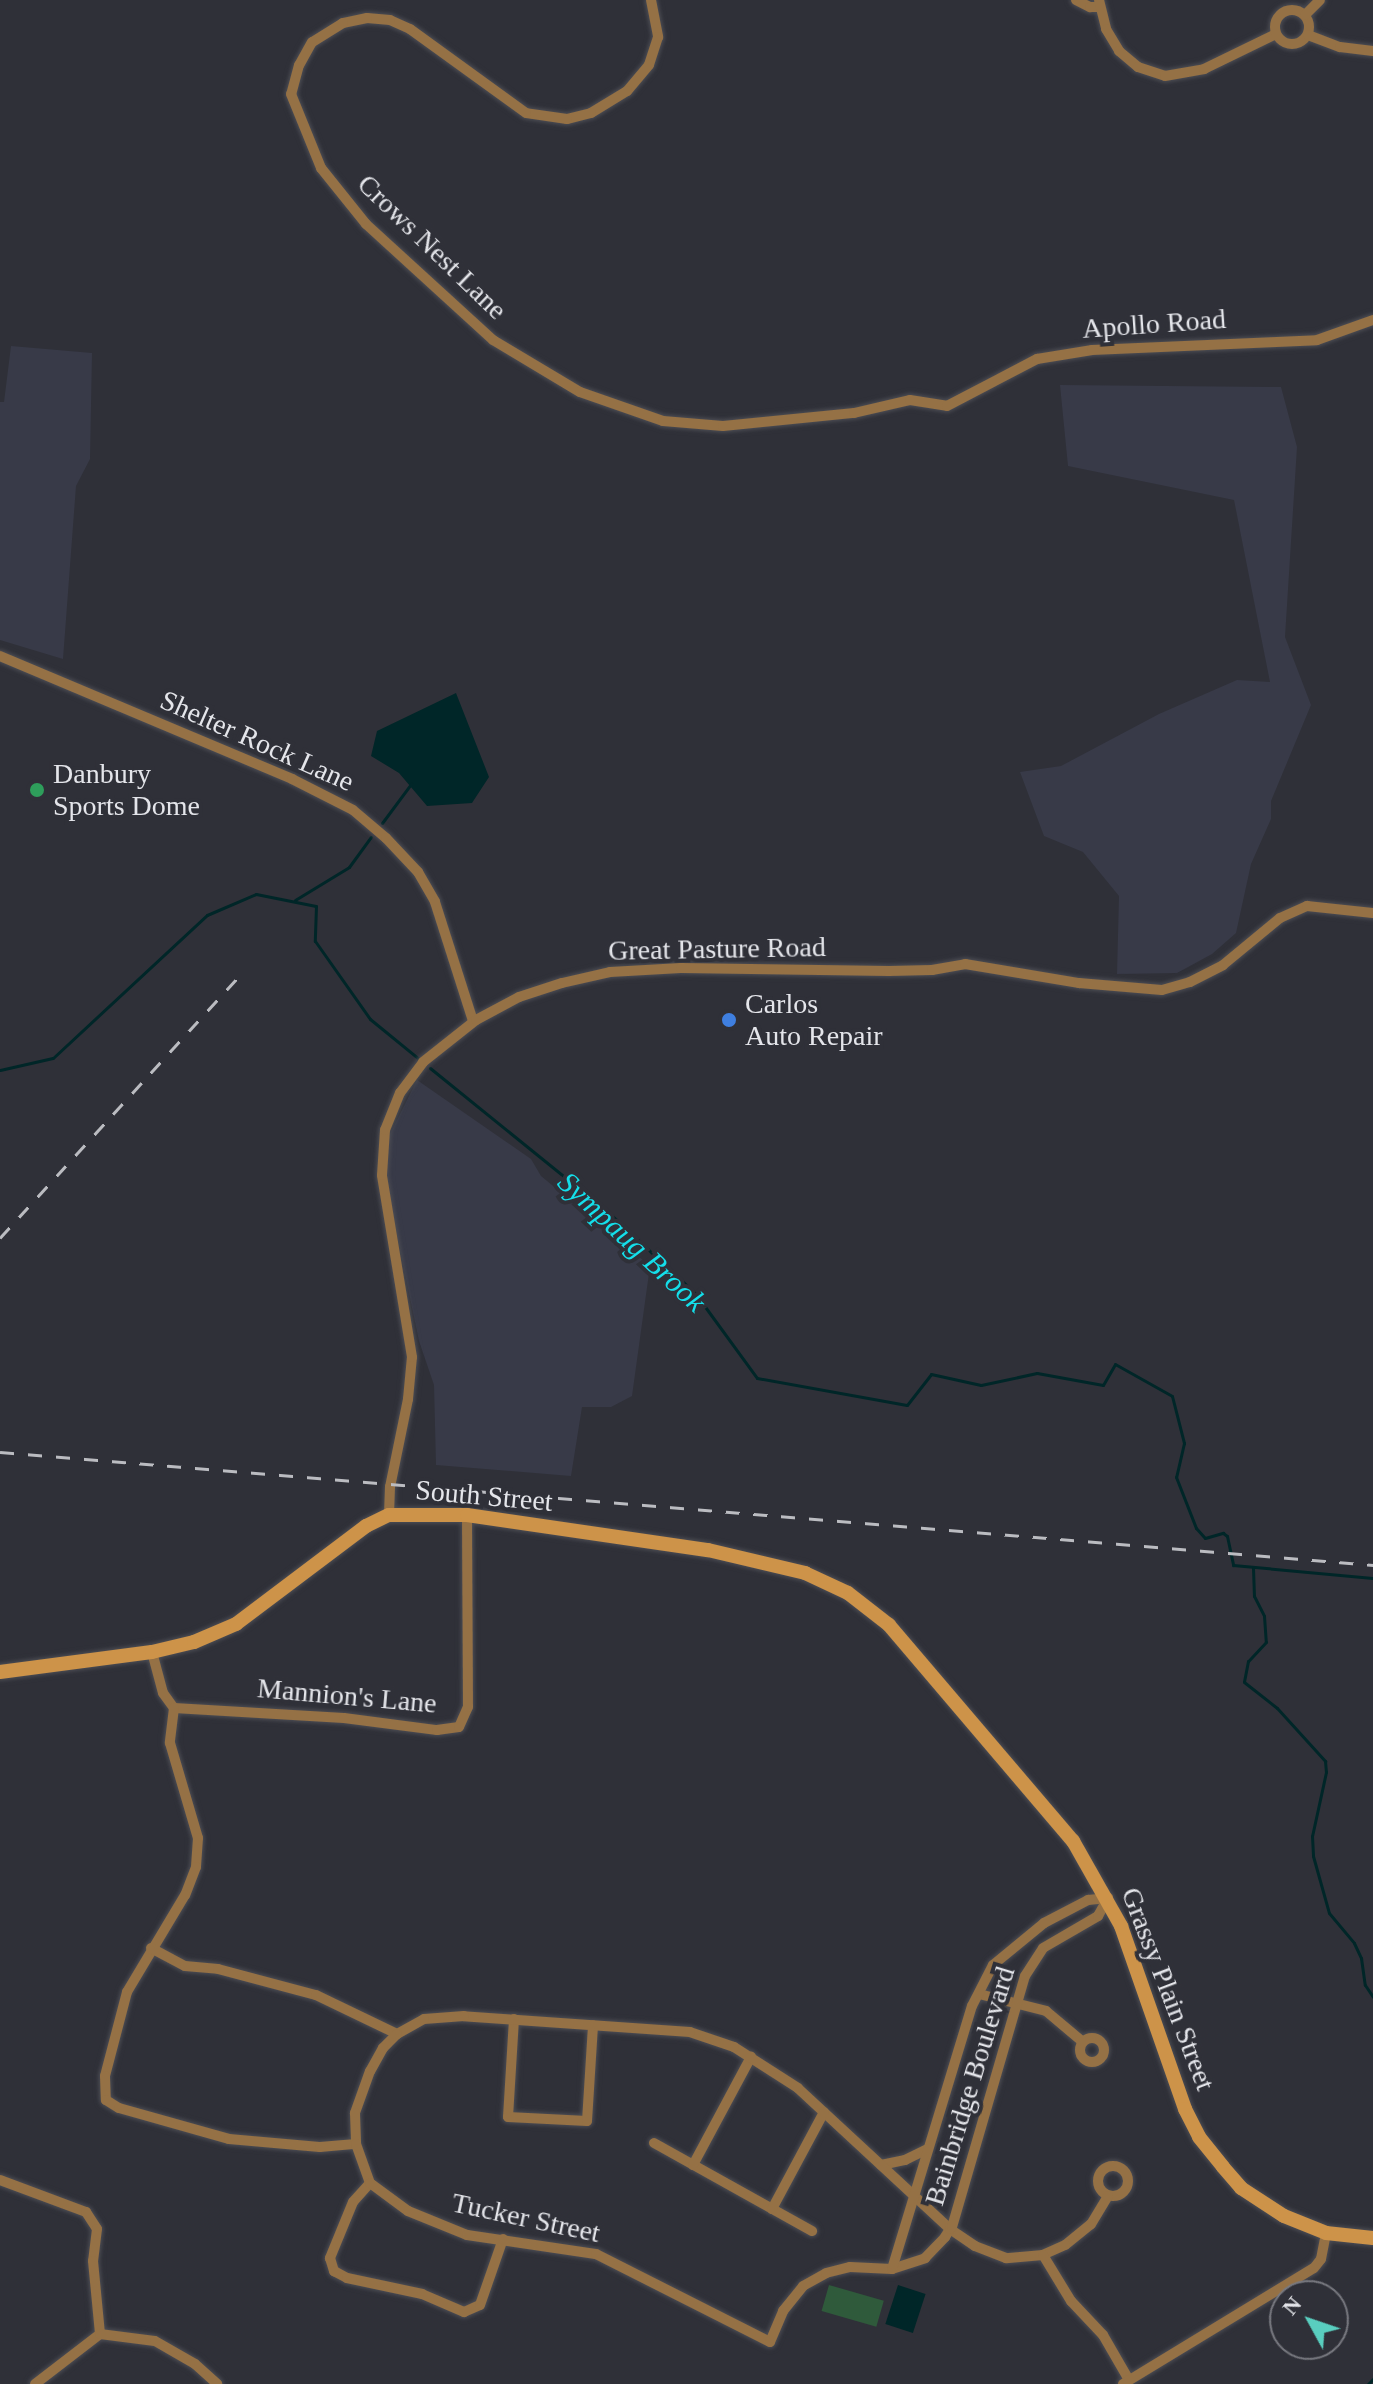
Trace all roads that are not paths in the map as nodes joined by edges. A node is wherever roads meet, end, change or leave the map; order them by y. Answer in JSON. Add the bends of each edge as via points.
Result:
{"nodes":[{"id":1,"x":651,"y":0,"type":"edge"},
{"id":2,"x":1076,"y":0,"type":"edge"},
{"id":3,"x":1320,"y":0,"type":"edge"},
{"id":4,"x":1099,"y":3,"type":"edge"},
{"id":5,"x":1305,"y":15,"type":"junction"},
{"id":6,"x":1276,"y":34,"type":"junction"},
{"id":7,"x":1308,"y":35,"type":"junction"},
{"id":8,"x":1373,"y":51,"type":"edge"},
{"id":9,"x":1373,"y":320,"type":"edge"},
{"id":10,"x":947,"y":406,"type":"joint"},
{"id":11,"x":0,"y":656,"type":"edge"},
{"id":12,"x":1373,"y":913,"type":"edge"},
{"id":13,"x":473,"y":1021,"type":"junction"},
{"id":14,"x":389,"y":1515,"type":"junction"},
{"id":15,"x":467,"y":1515,"type":"junction"},
{"id":16,"x":889,"y":1625,"type":"joint"},
{"id":17,"x":152,"y":1652,"type":"junction"},
{"id":18,"x":0,"y":1672,"type":"edge"},
{"id":19,"x":174,"y":1708,"type":"junction"},
{"id":20,"x":1108,"y":1898,"type":"junction"},
{"id":21,"x":151,"y":1948,"type":"junction"},
{"id":22,"x":979,"y":1994,"type":"junction"},
{"id":23,"x":1018,"y":2002,"type":"junction"},
{"id":24,"x":514,"y":2019,"type":"junction"},
{"id":25,"x":593,"y":2025,"type":"junction"},
{"id":26,"x":397,"y":2034,"type":"junction"},
{"id":27,"x":1083,"y":2042,"type":"dead end"},
{"id":28,"x":751,"y":2057,"type":"junction"},
{"id":29,"x":824,"y":2112,"type":"junction"},
{"id":30,"x":654,"y":2143,"type":"dead end"},
{"id":31,"x":356,"y":2144,"type":"junction"},
{"id":32,"x":928,"y":2149,"type":"junction"},
{"id":33,"x":693,"y":2165,"type":"junction"},
{"id":34,"x":881,"y":2165,"type":"junction"},
{"id":35,"x":0,"y":2180,"type":"edge"},
{"id":36,"x":370,"y":2183,"type":"junction"},
{"id":37,"x":914,"y":2195,"type":"junction"},
{"id":38,"x":1108,"y":2196,"type":"dead end"},
{"id":39,"x":772,"y":2209,"type":"junction"},
{"id":40,"x":950,"y":2229,"type":"junction"},
{"id":41,"x":812,"y":2231,"type":"dead end"},
{"id":42,"x":1326,"y":2233,"type":"junction"},
{"id":43,"x":1373,"y":2238,"type":"edge"},
{"id":44,"x":503,"y":2239,"type":"junction"},
{"id":45,"x":1043,"y":2255,"type":"junction"},
{"id":46,"x":892,"y":2269,"type":"junction"},
{"id":47,"x":100,"y":2334,"type":"junction"},
{"id":48,"x":1126,"y":2382,"type":"edge"},
{"id":49,"x":35,"y":2384,"type":"edge"},
{"id":50,"x":217,"y":2384,"type":"edge"}],
"edges":[{"from":1,"to":10,"type":"street","name":"Crows Nest Lane","via":[[658,37],[649,65],[627,91],[591,113],[567,119],[526,113],[410,29],[367,18],[343,23],[312,42],[291,94],[321,168],[366,224],[493,340],[580,392],[663,421],[723,426],[854,413],[910,400]]},
{"from":2,"to":4,"type":"street","via":[[1090,7]]},
{"from":3,"to":5,"type":"street"},
{"from":4,"to":6,"type":"street","via":[[1119,51],[1138,67],[1165,76],[1204,69]]},
{"from":5,"to":6,"type":"street","via":[[1290,9],[1280,14]]},
{"from":5,"to":7,"type":"street"},
{"from":6,"to":7,"type":"street","via":[[1289,44]]},
{"from":7,"to":8,"type":"street","via":[[1340,47]]},
{"from":9,"to":10,"type":"street","name":"Apollo Road","via":[[1317,340],[1092,350],[1037,359]]},
{"from":11,"to":13,"type":"street","name":"Shelter Rock Lane","via":[[292,779],[353,810],[418,872],[435,902]]},
{"from":12,"to":13,"type":"street","name":"Great Pasture Road","via":[[1307,906],[1280,918],[1223,965],[1162,990],[965,964],[918,970],[681,968],[610,972],[519,997]]},
{"from":13,"to":14,"type":"street","name":"Great Pasture Road","via":[[423,1062],[400,1093],[385,1130],[382,1175],[412,1357]]},
{"from":14,"to":15,"type":"main road","name":"South Street"},
{"from":14,"to":17,"type":"main road","name":"South Street","via":[[366,1526],[236,1624]]},
{"from":15,"to":16,"type":"main road","name":"South Street","via":[[760,1560],[848,1593]]},
{"from":15,"to":19,"type":"street","name":"Mannion's Lane","via":[[468,1707],[459,1727],[437,1730],[344,1718]]},
{"from":16,"to":20,"type":"main road","name":"Grassy Plain Street","via":[[1052,1813]]},
{"from":17,"to":18,"type":"main road","name":"South Street"},
{"from":17,"to":19,"type":"street","via":[[163,1693]]},
{"from":19,"to":21,"type":"street","via":[[170,1743],[198,1838],[196,1867]]},
{"from":20,"to":22,"type":"street","name":"Bainbridge Boulevard","via":[[1088,1900],[1024,1936],[993,1965]]},
{"from":20,"to":23,"type":"street","name":"Bainbridge Boulevard","via":[[1098,1916],[1043,1948],[1025,1976]]},
{"from":20,"to":42,"type":"main road","name":"Grassy Plain Street","via":[[1199,2137],[1252,2197]]},
{"from":21,"to":26,"type":"street","via":[[185,1966],[218,1969],[316,1995]]},
{"from":21,"to":31,"type":"street","via":[[127,1992],[105,2076],[106,2100],[229,2139],[320,2147]]},
{"from":22,"to":23,"type":"street"},
{"from":22,"to":32,"type":"street","name":"Bainbridge Boulevard"},
{"from":23,"to":27,"type":"street","via":[[1046,2011]]},
{"from":23,"to":40,"type":"street","name":"Bainbridge Boulevard"},
{"from":24,"to":25,"type":"street"},
{"from":24,"to":25,"type":"street","via":[[508,2117],[587,2121]]},
{"from":24,"to":26,"type":"street","via":[[424,2019]]},
{"from":25,"to":28,"type":"street","via":[[690,2032]]},
{"from":26,"to":31,"type":"street","via":[[370,2071],[355,2113]]},
{"from":28,"to":29,"type":"street"},
{"from":28,"to":33,"type":"street"},
{"from":29,"to":34,"type":"street"},
{"from":29,"to":39,"type":"street"},
{"from":30,"to":33,"type":"street"},
{"from":31,"to":36,"type":"street"},
{"from":32,"to":34,"type":"street"},
{"from":32,"to":37,"type":"street","name":"Bainbridge Boulevard"},
{"from":33,"to":39,"type":"street"},
{"from":34,"to":37,"type":"street"},
{"from":35,"to":47,"type":"street","via":[[86,2212],[97,2229],[93,2261]]},
{"from":36,"to":44,"type":"street","name":"Tucker Street","via":[[408,2211],[467,2235]]},
{"from":36,"to":44,"type":"street","via":[[353,2202],[330,2258],[334,2271],[347,2278],[422,2294],[464,2312],[480,2305]]},
{"from":37,"to":40,"type":"street"},
{"from":37,"to":46,"type":"street","name":"Bainbridge Boulevard"},
{"from":38,"to":45,"type":"street","via":[[1091,2224]]},
{"from":39,"to":41,"type":"street"},
{"from":40,"to":45,"type":"street","via":[[1006,2258]]},
{"from":40,"to":46,"type":"street","name":"Bainbridge Boulevard","via":[[925,2258]]},
{"from":42,"to":43,"type":"main road","name":"Grassy Plain Street"},
{"from":42,"to":48,"type":"street","via":[[1314,2268]]},
{"from":44,"to":46,"type":"street","name":"Tucker Street","via":[[596,2254],[770,2342],[783,2311],[803,2286],[850,2267]]},
{"from":45,"to":48,"type":"street","via":[[1071,2301],[1103,2335]]},
{"from":47,"to":49,"type":"street"},
{"from":47,"to":50,"type":"street","via":[[155,2341]]}]}
